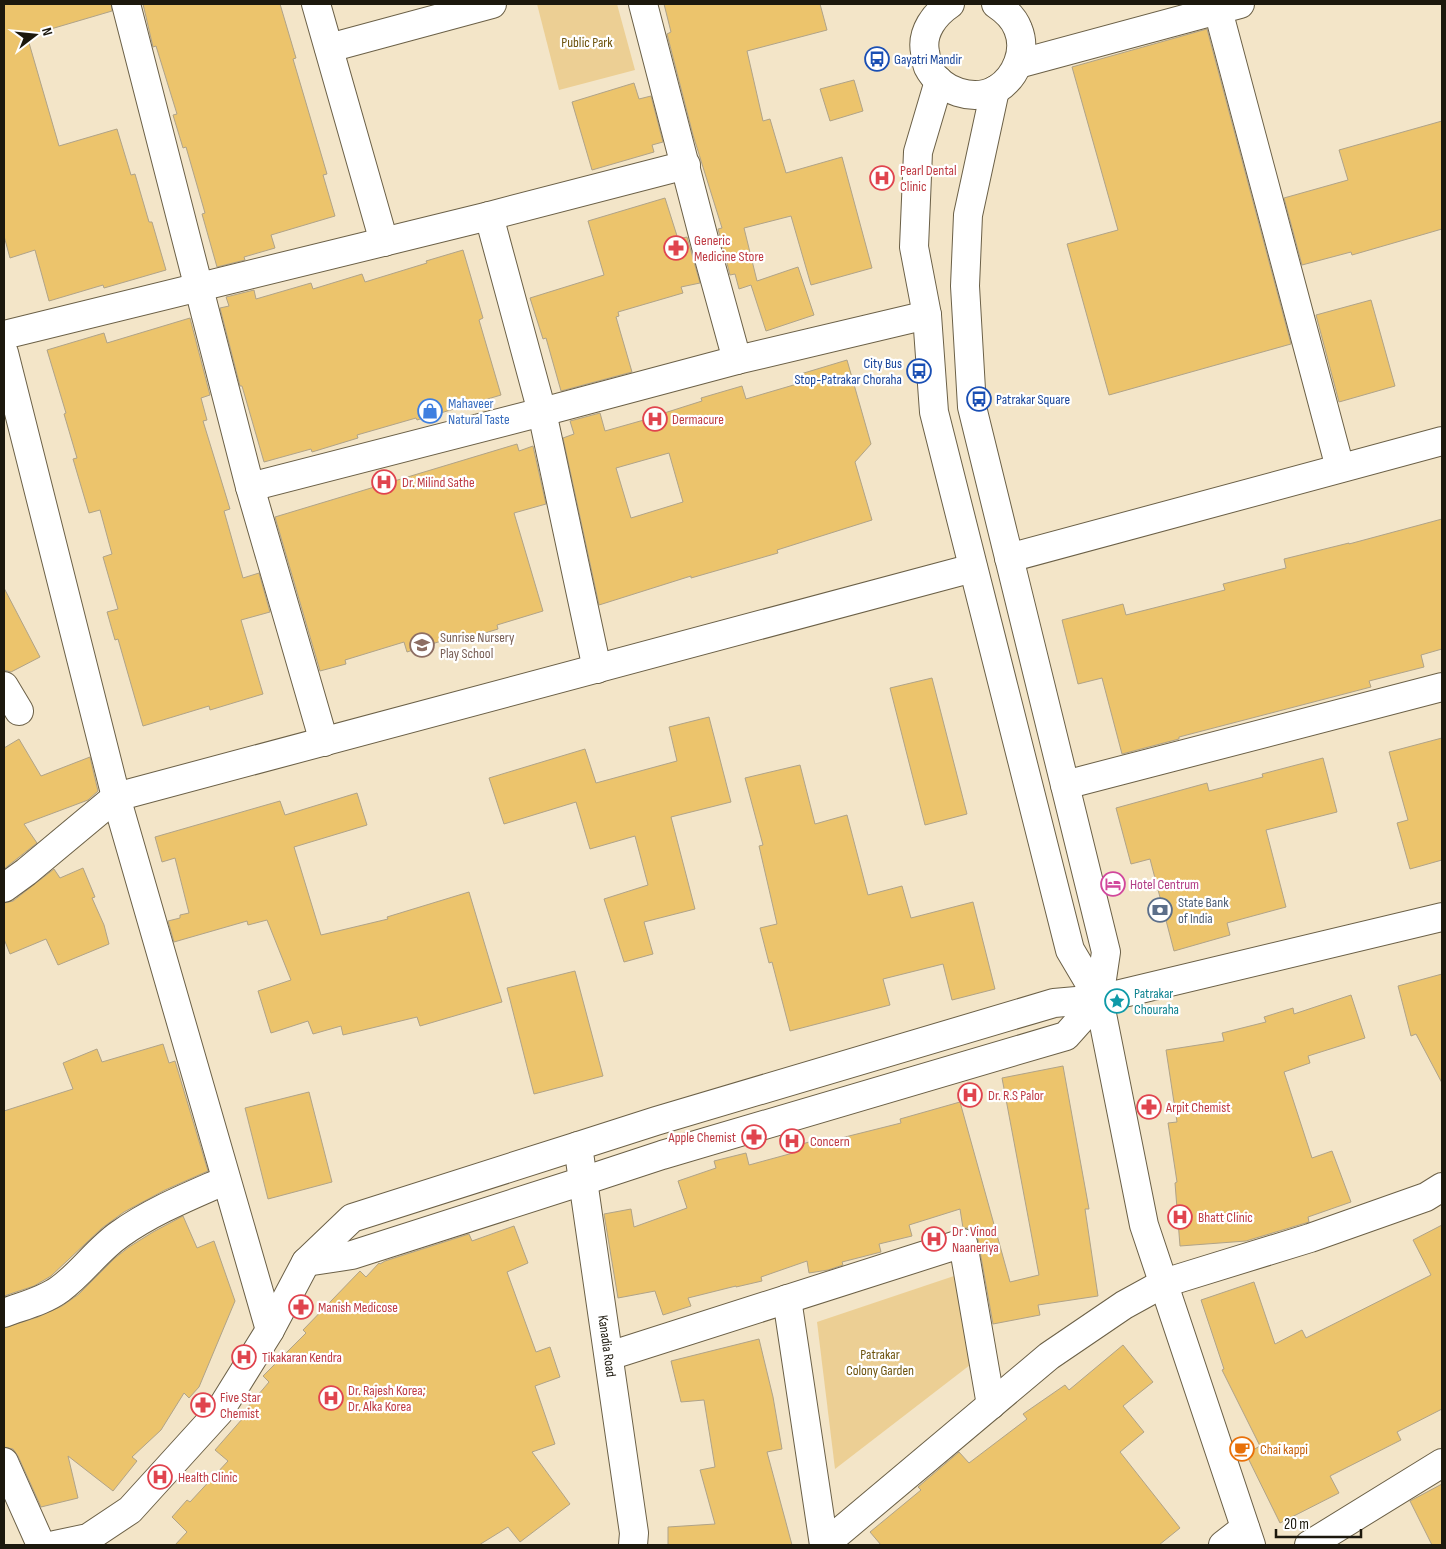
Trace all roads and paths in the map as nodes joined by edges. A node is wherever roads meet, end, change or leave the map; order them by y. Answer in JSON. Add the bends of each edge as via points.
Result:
{"nodes":[{"id":1,"x":126,"y":4,"type":"edge"},
{"id":2,"x":316,"y":4,"type":"edge"},
{"id":3,"x":492,"y":4,"type":"edge"},
{"id":4,"x":643,"y":4,"type":"edge"},
{"id":5,"x":950,"y":4,"type":"edge"},
{"id":6,"x":1003,"y":6,"type":"edge"},
{"id":7,"x":1229,"y":7,"type":"edge"},
{"id":8,"x":329,"y":48,"type":"junction"},
{"id":9,"x":1018,"y":64,"type":"junction"},
{"id":10,"x":939,"y":81,"type":"junction"},
{"id":11,"x":995,"y":90,"type":"junction"},
{"id":12,"x":686,"y":165,"type":"junction"},
{"id":13,"x":489,"y":216,"type":"junction"},
{"id":14,"x":384,"y":242,"type":"junction"},
{"id":15,"x":199,"y":287,"type":"junction"},
{"id":16,"x":927,"y":315,"type":"junction"},
{"id":17,"x":4,"y":335,"type":"edge"},
{"id":18,"x":4,"y":353,"type":"edge"},
{"id":19,"x":737,"y":360,"type":"junction"},
{"id":20,"x":542,"y":412,"type":"junction"},
{"id":21,"x":1442,"y":441,"type":"edge"},
{"id":22,"x":1340,"y":468,"type":"junction"},
{"id":23,"x":250,"y":487,"type":"junction"},
{"id":24,"x":1009,"y":558,"type":"junction"},
{"id":25,"x":973,"y":568,"type":"junction"},
{"id":26,"x":597,"y":669,"type":"junction"},
{"id":27,"x":4,"y":686,"type":"edge"},
{"id":28,"x":1442,"y":687,"type":"edge"},
{"id":29,"x":19,"y":711,"type":"dead end"},
{"id":30,"x":324,"y":742,"type":"junction"},
{"id":31,"x":1065,"y":785,"type":"junction"},
{"id":32,"x":116,"y":797,"type":"junction"},
{"id":33,"x":4,"y":888,"type":"edge"},
{"id":34,"x":1442,"y":917,"type":"edge"},
{"id":35,"x":1099,"y":999,"type":"junction"},
{"id":36,"x":578,"y":1146,"type":"junction"},
{"id":37,"x":226,"y":1180,"type":"junction"},
{"id":38,"x":583,"y":1181,"type":"junction"},
{"id":39,"x":1442,"y":1187,"type":"edge"},
{"id":40,"x":306,"y":1262,"type":"junction"},
{"id":41,"x":1164,"y":1283,"type":"junction"},
{"id":42,"x":787,"y":1299,"type":"junction"},
{"id":43,"x":4,"y":1313,"type":"edge"},
{"id":44,"x":270,"y":1330,"type":"junction"},
{"id":45,"x":608,"y":1356,"type":"junction"},
{"id":46,"x":991,"y":1405,"type":"junction"},
{"id":47,"x":4,"y":1462,"type":"edge"},
{"id":48,"x":1442,"y":1463,"type":"edge"},
{"id":49,"x":1248,"y":1537,"type":"edge"},
{"id":50,"x":41,"y":1545,"type":"edge"},
{"id":51,"x":55,"y":1545,"type":"edge"},
{"id":52,"x":633,"y":1545,"type":"edge"},
{"id":53,"x":824,"y":1545,"type":"edge"},
{"id":54,"x":1223,"y":1545,"type":"edge"},
{"id":55,"x":1308,"y":1545,"type":"edge"}],
"edges":[{"from":1,"to":15,"type":"street"},
{"from":2,"to":8,"type":"street"},
{"from":3,"to":8,"type":"street"},
{"from":4,"to":12,"type":"street"},
{"from":5,"to":10,"type":"street","via":[[938,12],[928,27],[924,46],[928,66]]},
{"from":6,"to":9,"type":"street","via":[[1018,29],[1022,46]]},
{"from":7,"to":9,"type":"street"},
{"from":7,"to":22,"type":"street"},
{"from":8,"to":14,"type":"street"},
{"from":9,"to":11,"type":"street","via":[[1008,81]]},
{"from":10,"to":11,"type":"street","via":[[955,92],[973,95]]},
{"from":10,"to":16,"type":"street","via":[[918,152],[914,247]]},
{"from":11,"to":24,"type":"street","via":[[968,215],[965,286],[972,407]]},
{"from":12,"to":13,"type":"street"},
{"from":12,"to":19,"type":"street"},
{"from":13,"to":14,"type":"street"},
{"from":13,"to":20,"type":"street"},
{"from":14,"to":15,"type":"street"},
{"from":15,"to":17,"type":"street"},
{"from":15,"to":23,"type":"street"},
{"from":16,"to":19,"type":"street"},
{"from":16,"to":25,"type":"street","via":[[934,412]]},
{"from":18,"to":32,"type":"street"},
{"from":19,"to":20,"type":"street"},
{"from":20,"to":23,"type":"street"},
{"from":20,"to":26,"type":"street"},
{"from":21,"to":22,"type":"street"},
{"from":22,"to":24,"type":"street"},
{"from":23,"to":30,"type":"street"},
{"from":24,"to":31,"type":"street"},
{"from":25,"to":26,"type":"street"},
{"from":25,"to":35,"type":"street","via":[[1070,950]]},
{"from":26,"to":30,"type":"street"},
{"from":27,"to":29,"type":"street"},
{"from":28,"to":31,"type":"street"},
{"from":30,"to":32,"type":"street"},
{"from":31,"to":35,"type":"street","via":[[1106,952]]},
{"from":32,"to":33,"type":"street"},
{"from":32,"to":37,"type":"street"},
{"from":34,"to":35,"type":"street"},
{"from":35,"to":36,"type":"street","via":[[1054,1003]]},
{"from":35,"to":38,"type":"street","via":[[1066,1036]]},
{"from":35,"to":41,"type":"street","via":[[1144,1225]]},
{"from":36,"to":38,"type":"street","name":"Kanadia Road"},
{"from":36,"to":40,"type":"street","via":[[352,1218]]},
{"from":37,"to":43,"type":"street","via":[[155,1212],[118,1235],[60,1289]]},
{"from":37,"to":44,"type":"street"},
{"from":38,"to":40,"type":"street","via":[[352,1255]]},
{"from":38,"to":45,"type":"street","name":"Kanadia Road"},
{"from":39,"to":41,"type":"street","via":[[1426,1197],[1310,1238]]},
{"from":40,"to":44,"type":"street"},
{"from":41,"to":46,"type":"street","via":[[1124,1305],[1049,1356]]},
{"from":41,"to":49,"type":"street"},
{"from":42,"to":45,"type":"street"},
{"from":42,"to":46,"type":"street","via":[[963,1243]]},
{"from":42,"to":53,"type":"street"},
{"from":44,"to":51,"type":"street","via":[[218,1412],[130,1510],[88,1538]]},
{"from":45,"to":52,"type":"street","name":"Kanadia Road","via":[[634,1532]]},
{"from":46,"to":53,"type":"street"},
{"from":47,"to":50,"type":"street"},
{"from":48,"to":55,"type":"street"},
{"from":49,"to":54,"type":"street"}]}
